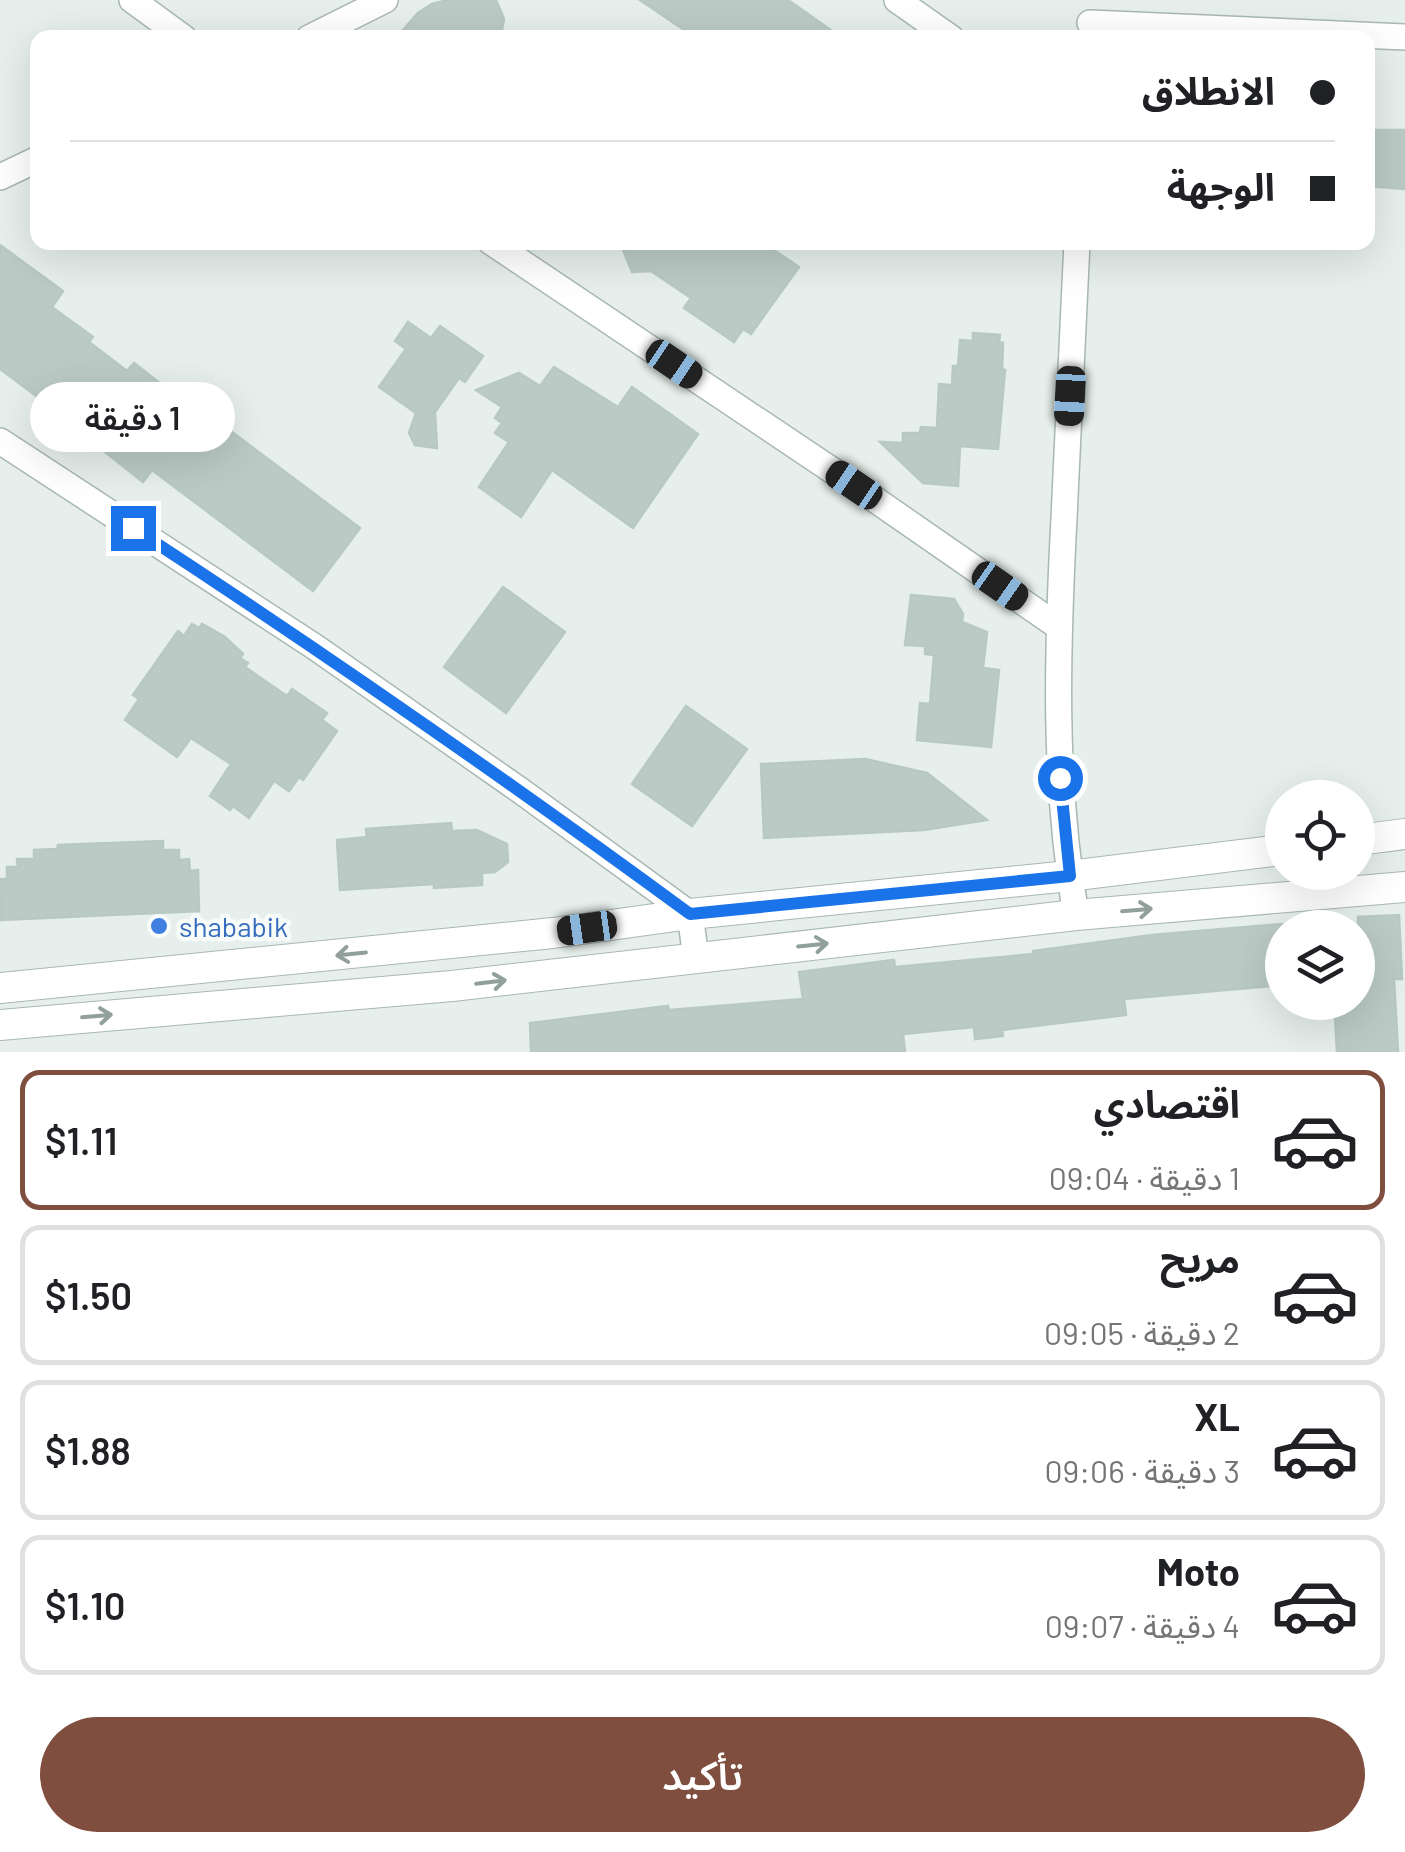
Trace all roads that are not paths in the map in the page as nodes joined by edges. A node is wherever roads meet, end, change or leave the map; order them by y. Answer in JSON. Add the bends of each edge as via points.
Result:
{"nodes":[{"id":1,"x":132,"y":0,"type":"edge"},
{"id":2,"x":384,"y":0,"type":"edge"},
{"id":3,"x":897,"y":0,"type":"edge"},
{"id":4,"x":1090,"y":20,"type":"edge"},
{"id":5,"x":173,"y":30,"type":"edge"},
{"id":6,"x":325,"y":30,"type":"edge"},
{"id":7,"x":940,"y":30,"type":"edge"},
{"id":8,"x":1275,"y":30,"type":"edge"},
{"id":9,"x":1375,"y":35,"type":"edge"},
{"id":10,"x":1405,"y":37,"type":"edge"},
{"id":11,"x":30,"y":164,"type":"edge"},
{"id":12,"x":0,"y":177,"type":"edge"},
{"id":13,"x":503,"y":250,"type":"edge"},
{"id":14,"x":1078,"y":250,"type":"edge"},
{"id":15,"x":0,"y":440,"type":"edge"},
{"id":16,"x":1059,"y":626,"type":"junction"},
{"id":17,"x":1405,"y":834,"type":"edge"},
{"id":18,"x":1375,"y":838,"type":"edge"},
{"id":19,"x":1265,"y":852,"type":"edge"},
{"id":20,"x":1070,"y":876,"type":"junction"},
{"id":21,"x":1405,"y":886,"type":"edge"},
{"id":22,"x":690,"y":914,"type":"junction"},
{"id":23,"x":1076,"y":915,"type":"junction"},
{"id":24,"x":419,"y":947,"type":"junction"},
{"id":25,"x":696,"y":958,"type":"junction"},
{"id":26,"x":0,"y":988,"type":"edge"},
{"id":27,"x":423,"y":988,"type":"junction"},
{"id":28,"x":0,"y":1025,"type":"edge"}],
"edges":[{"from":1,"to":5,"type":"street"},
{"from":2,"to":6,"type":"street"},
{"from":3,"to":7,"type":"street"},
{"from":4,"to":8,"type":"street"},
{"from":9,"to":10,"type":"street"},
{"from":11,"to":12,"type":"street"},
{"from":13,"to":16,"type":"street"},
{"from":14,"to":16,"type":"street"},
{"from":15,"to":22,"type":"street","via":[[315,647]]},
{"from":16,"to":20,"type":"street","via":[[1058,745]]},
{"from":17,"to":18,"type":"street"},
{"from":19,"to":20,"type":"street"},
{"from":20,"to":22,"type":"street"},
{"from":20,"to":23,"type":"street"},
{"from":23,"to":21,"type":"street","one_way":true},
{"from":22,"to":24,"type":"street"},
{"from":22,"to":25,"type":"street"},
{"from":25,"to":23,"type":"street","one_way":true},
{"from":24,"to":26,"type":"street","one_way":true},
{"from":24,"to":27,"type":"street"},
{"from":27,"to":25,"type":"street","one_way":true},
{"from":28,"to":27,"type":"street","one_way":true}]}
